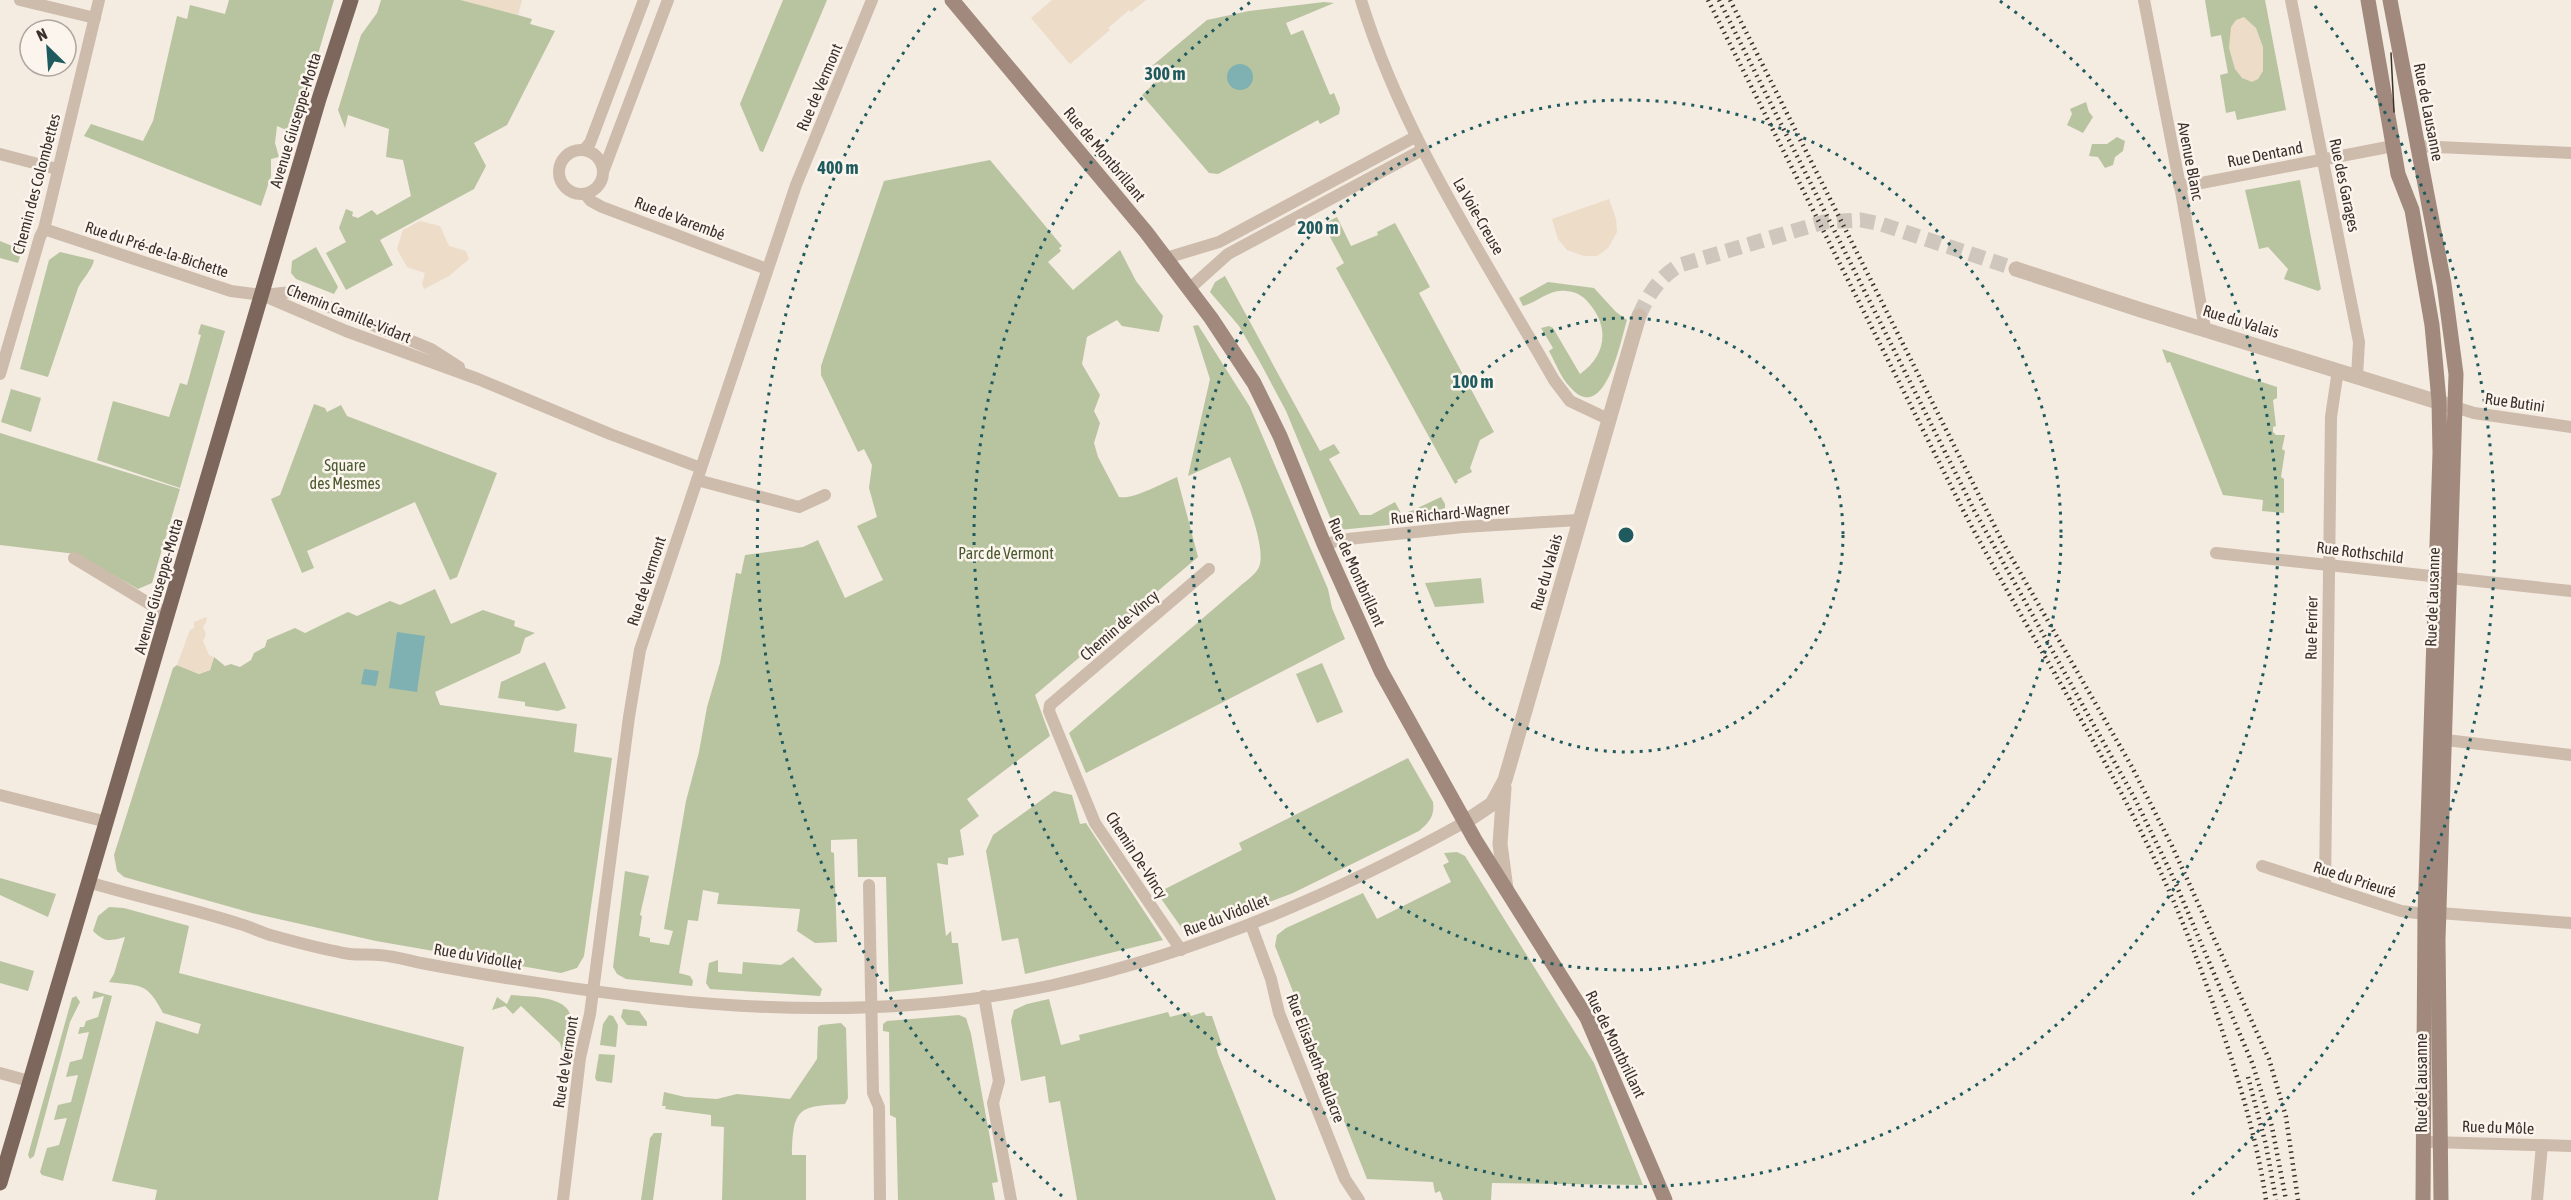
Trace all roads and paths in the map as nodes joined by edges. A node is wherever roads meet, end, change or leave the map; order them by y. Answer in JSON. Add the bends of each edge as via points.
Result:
{"nodes":[{"id":1,"x":20,"y":0,"type":"edge"},
{"id":2,"x":99,"y":0,"type":"edge"},
{"id":3,"x":351,"y":0,"type":"edge"},
{"id":4,"x":644,"y":0,"type":"edge"},
{"id":5,"x":668,"y":0,"type":"edge"},
{"id":6,"x":872,"y":0,"type":"edge"},
{"id":7,"x":952,"y":0,"type":"edge"},
{"id":8,"x":1361,"y":0,"type":"edge"},
{"id":9,"x":2144,"y":0,"type":"edge"},
{"id":10,"x":2291,"y":0,"type":"edge"},
{"id":11,"x":2368,"y":0,"type":"edge"},
{"id":12,"x":2390,"y":0,"type":"edge"},
{"id":13,"x":95,"y":18,"type":"junction"},
{"id":14,"x":1415,"y":137,"type":"junction"},
{"id":15,"x":2393,"y":146,"type":"junction"},
{"id":16,"x":2416,"y":146,"type":"junction"},
{"id":17,"x":584,"y":150,"type":"junction"},
{"id":18,"x":1422,"y":150,"type":"junction"},
{"id":19,"x":2571,"y":153,"type":"edge"},
{"id":20,"x":0,"y":154,"type":"edge"},
{"id":21,"x":2324,"y":160,"type":"junction"},
{"id":22,"x":57,"y":169,"type":"junction"},
{"id":23,"x":603,"y":172,"type":"junction"},
{"id":24,"x":2180,"y":185,"type":"junction"},
{"id":25,"x":585,"y":194,"type":"junction"},
{"id":26,"x":1307,"y":195,"type":"junction"},
{"id":27,"x":1314,"y":207,"type":"junction"},
{"id":28,"x":44,"y":229,"type":"junction"},
{"id":29,"x":1228,"y":238,"type":"junction"},
{"id":30,"x":1235,"y":250,"type":"junction"},
{"id":31,"x":1166,"y":258,"type":"junction"},
{"id":32,"x":2016,"y":268,"type":"tunnel mouth"},
{"id":33,"x":766,"y":269,"type":"junction"},
{"id":34,"x":1189,"y":288,"type":"junction"},
{"id":35,"x":262,"y":295,"type":"junction"},
{"id":36,"x":1639,"y":316,"type":"tunnel mouth"},
{"id":37,"x":2205,"y":329,"type":"junction"},
{"id":38,"x":2338,"y":370,"type":"junction"},
{"id":39,"x":0,"y":374,"type":"edge"},
{"id":40,"x":2357,"y":376,"type":"junction"},
{"id":41,"x":2439,"y":401,"type":"junction"},
{"id":42,"x":2455,"y":407,"type":"junction"},
{"id":43,"x":1608,"y":419,"type":"junction"},
{"id":44,"x":2571,"y":427,"type":"edge"},
{"id":45,"x":699,"y":474,"type":"junction"},
{"id":46,"x":825,"y":495,"type":"dead end"},
{"id":47,"x":1579,"y":520,"type":"junction"},
{"id":48,"x":1324,"y":544,"type":"junction"},
{"id":49,"x":2216,"y":553,"type":"dead end"},
{"id":50,"x":74,"y":558,"type":"dead end"},
{"id":51,"x":2329,"y":565,"type":"junction"},
{"id":52,"x":1209,"y":569,"type":"dead end"},
{"id":53,"x":2444,"y":577,"type":"junction"},
{"id":54,"x":2571,"y":591,"type":"edge"},
{"id":55,"x":168,"y":615,"type":"junction"},
{"id":56,"x":1050,"y":705,"type":"joint"},
{"id":57,"x":2438,"y":740,"type":"junction"},
{"id":58,"x":2571,"y":755,"type":"edge"},
{"id":59,"x":1505,"y":780,"type":"junction"},
{"id":60,"x":0,"y":795,"type":"edge"},
{"id":61,"x":107,"y":822,"type":"junction"},
{"id":62,"x":1465,"y":822,"type":"junction"},
{"id":63,"x":2262,"y":866,"type":"dead end"},
{"id":64,"x":88,"y":882,"type":"junction"},
{"id":65,"x":868,"y":885,"type":"dead end"},
{"id":66,"x":2325,"y":886,"type":"junction"},
{"id":67,"x":1506,"y":889,"type":"junction"},
{"id":68,"x":2434,"y":914,"type":"junction"},
{"id":69,"x":2571,"y":923,"type":"edge"},
{"id":70,"x":1251,"y":925,"type":"junction"},
{"id":71,"x":1181,"y":950,"type":"junction"},
{"id":72,"x":592,"y":992,"type":"junction"},
{"id":73,"x":984,"y":996,"type":"junction"},
{"id":74,"x":872,"y":1008,"type":"junction"},
{"id":75,"x":0,"y":1073,"type":"edge"},
{"id":76,"x":29,"y":1081,"type":"junction"},
{"id":77,"x":2423,"y":1142,"type":"junction"},
{"id":78,"x":2439,"y":1142,"type":"junction"},
{"id":79,"x":2542,"y":1145,"type":"junction"},
{"id":80,"x":2571,"y":1146,"type":"edge"},
{"id":81,"x":0,"y":1183,"type":"edge"},
{"id":82,"x":563,"y":1200,"type":"edge"},
{"id":83,"x":880,"y":1200,"type":"edge"},
{"id":84,"x":1011,"y":1200,"type":"edge"},
{"id":85,"x":1359,"y":1200,"type":"edge"},
{"id":86,"x":1665,"y":1200,"type":"edge"},
{"id":87,"x":2423,"y":1200,"type":"edge"},
{"id":88,"x":2440,"y":1200,"type":"edge"},
{"id":89,"x":2537,"y":1200,"type":"edge"}],
"edges":[{"from":1,"to":13,"type":"street"},
{"from":2,"to":13,"type":"street","name":"Chemin des Colombettes"},
{"from":3,"to":35,"type":"main road","name":"Avenue Giuseppe-Motta"},
{"from":4,"to":17,"type":"street"},
{"from":5,"to":23,"type":"street"},
{"from":6,"to":33,"type":"street","name":"Rue de Vermont"},
{"from":7,"to":31,"type":"main road","name":"Rue de Montbrillant"},
{"from":8,"to":14,"type":"street","name":"La Voie-Creuse","via":[[1389,80]]},
{"from":9,"to":24,"type":"street","name":"Avenue Blanc"},
{"from":10,"to":21,"type":"street","name":"Rue des Garages"},
{"from":11,"to":15,"type":"main road"},
{"from":12,"to":16,"type":"main road","name":"Rue de Lausanne"},
{"from":13,"to":22,"type":"street","name":"Chemin des Colombettes"},
{"from":14,"to":18,"type":"street","name":"La Voie-Creuse"},
{"from":14,"to":26,"type":"street"},
{"from":15,"to":21,"type":"street","name":"Rue Dentand"},
{"from":15,"to":41,"type":"main road","via":[[2399,180],[2412,210],[2432,325]]},
{"from":16,"to":19,"type":"street"},
{"from":16,"to":42,"type":"main road","name":"Rue de Lausanne","via":[[2450,323],[2456,368]]},
{"from":17,"to":23,"type":"street","via":[[596,155]]},
{"from":17,"to":25,"type":"street","via":[[565,156],[558,174],[568,191]]},
{"from":18,"to":27,"type":"street"},
{"from":18,"to":43,"type":"street","name":"La Voie-Creuse","via":[[1562,392],[1580,408]]},
{"from":20,"to":22,"type":"street"},
{"from":21,"to":24,"type":"street","name":"Rue Dentand"},
{"from":21,"to":40,"type":"street","name":"Rue des Garages","via":[[2359,342]]},
{"from":22,"to":28,"type":"street","name":"Chemin des Colombettes"},
{"from":23,"to":25,"type":"street","via":[[600,184]]},
{"from":24,"to":37,"type":"street","name":"Avenue Blanc"},
{"from":25,"to":33,"type":"street","name":"Rue de Varembé","via":[[602,207]]},
{"from":26,"to":27,"type":"street"},
{"from":26,"to":29,"type":"street"},
{"from":27,"to":30,"type":"street"},
{"from":28,"to":35,"type":"street","name":"Rue du Pré-de-la-Bichette","via":[[216,286]]},
{"from":28,"to":39,"type":"street","name":"Chemin des Colombettes"},
{"from":29,"to":30,"type":"street"},
{"from":29,"to":31,"type":"street"},
{"from":30,"to":34,"type":"street"},
{"from":31,"to":34,"type":"main road","name":"Rue de Montbrillant"},
{"from":32,"to":37,"type":"street","name":"Rue du Valais"},
{"from":33,"to":45,"type":"street","name":"Rue de Vermont"},
{"from":34,"to":48,"type":"main road","name":"Rue de Montbrillant","via":[[1237,356],[1268,410]]},
{"from":35,"to":45,"type":"street","name":"Chemin Camille-Vidart","via":[[346,331],[478,378]]},
{"from":35,"to":55,"type":"main road","name":"Avenue Giuseppe-Motta"},
{"from":36,"to":43,"type":"street","name":"Rue du Valais"},
{"from":37,"to":38,"type":"street","name":"Rue du Valais"},
{"from":38,"to":40,"type":"street","name":"Rue du Valais"},
{"from":38,"to":51,"type":"street","name":"Rue Ferrier","via":[[2331,417]]},
{"from":40,"to":41,"type":"street","name":"Rue du Valais"},
{"from":41,"to":42,"type":"street","name":"Rue du Valais"},
{"from":41,"to":53,"type":"main road"},
{"from":42,"to":44,"type":"street","name":"Rue Butini"},
{"from":42,"to":53,"type":"main road","name":"Rue de Lausanne"},
{"from":43,"to":47,"type":"street","name":"Rue du Valais"},
{"from":45,"to":46,"type":"street","name":"Chemin Camille-Vidart","via":[[798,507]]},
{"from":45,"to":72,"type":"street","name":"Rue de Vermont","via":[[640,650]]},
{"from":47,"to":48,"type":"street","name":"Rue Richard-Wagner","via":[[1463,527]]},
{"from":47,"to":59,"type":"street","name":"Rue du Valais"},
{"from":48,"to":62,"type":"main road","name":"Rue de Montbrillant","via":[[1381,671]]},
{"from":49,"to":51,"type":"street","name":"Rue Rothschild"},
{"from":50,"to":55,"type":"street"},
{"from":51,"to":53,"type":"street","name":"Rue Rothschild"},
{"from":51,"to":66,"type":"street","name":"Rue Ferrier"},
{"from":52,"to":56,"type":"street","name":"Chemin de-Vincy"},
{"from":53,"to":54,"type":"street","name":"Rue Rothschild"},
{"from":53,"to":57,"type":"main road"},
{"from":55,"to":61,"type":"main road","name":"Avenue Giuseppe-Motta"},
{"from":56,"to":71,"type":"street","name":"Chemin De-Vincy","via":[[1049,711],[1095,823]]},
{"from":57,"to":58,"type":"street"},
{"from":57,"to":68,"type":"main road"},
{"from":59,"to":62,"type":"street","name":"Rue du Valais","via":[[1492,804]]},
{"from":59,"to":67,"type":"street","via":[[1500,844]]},
{"from":60,"to":61,"type":"street"},
{"from":61,"to":64,"type":"main road","name":"Avenue Giuseppe-Motta"},
{"from":62,"to":67,"type":"main road","name":"Rue de Montbrillant"},
{"from":62,"to":70,"type":"street","name":"Rue du Vidollet"},
{"from":63,"to":66,"type":"street","name":"Rue du Prieuré"},
{"from":64,"to":72,"type":"street","name":"Rue du Vidollet","via":[[269,935],[353,955],[379,955]]},
{"from":64,"to":76,"type":"main road","name":"Avenue Giuseppe-Motta"},
{"from":65,"to":74,"type":"street"},
{"from":66,"to":68,"type":"street","name":"Rue du Prieuré","via":[[2404,912]]},
{"from":67,"to":86,"type":"main road","name":"Rue de Montbrillant","via":[[1587,1018]]},
{"from":68,"to":69,"type":"street","name":"Rue du Prieuré"},
{"from":68,"to":77,"type":"main road"},
{"from":68,"to":78,"type":"main road","name":"Rue de Lausanne"},
{"from":70,"to":71,"type":"street","name":"Rue du Vidollet"},
{"from":70,"to":85,"type":"street","name":"Rue Elisabeth-Baulacre","via":[[1279,1013],[1345,1179]]},
{"from":71,"to":73,"type":"street","name":"Rue du Vidollet","via":[[1091,976]]},
{"from":72,"to":74,"type":"street","name":"Rue du Vidollet","via":[[765,1008]]},
{"from":72,"to":82,"type":"street","name":"Rue de Vermont"},
{"from":73,"to":74,"type":"street","name":"Rue du Vidollet"},
{"from":73,"to":84,"type":"street","via":[[999,1081],[993,1103]]},
{"from":74,"to":83,"type":"street"},
{"from":75,"to":76,"type":"street"},
{"from":76,"to":81,"type":"main road","name":"Avenue Giuseppe-Motta"},
{"from":77,"to":78,"type":"street","name":"Rue du Môle"},
{"from":77,"to":87,"type":"main road"},
{"from":78,"to":79,"type":"street","name":"Rue du Môle"},
{"from":78,"to":88,"type":"main road","name":"Rue de Lausanne"},
{"from":79,"to":80,"type":"street","name":"Rue du Môle"},
{"from":79,"to":89,"type":"street"}]}
